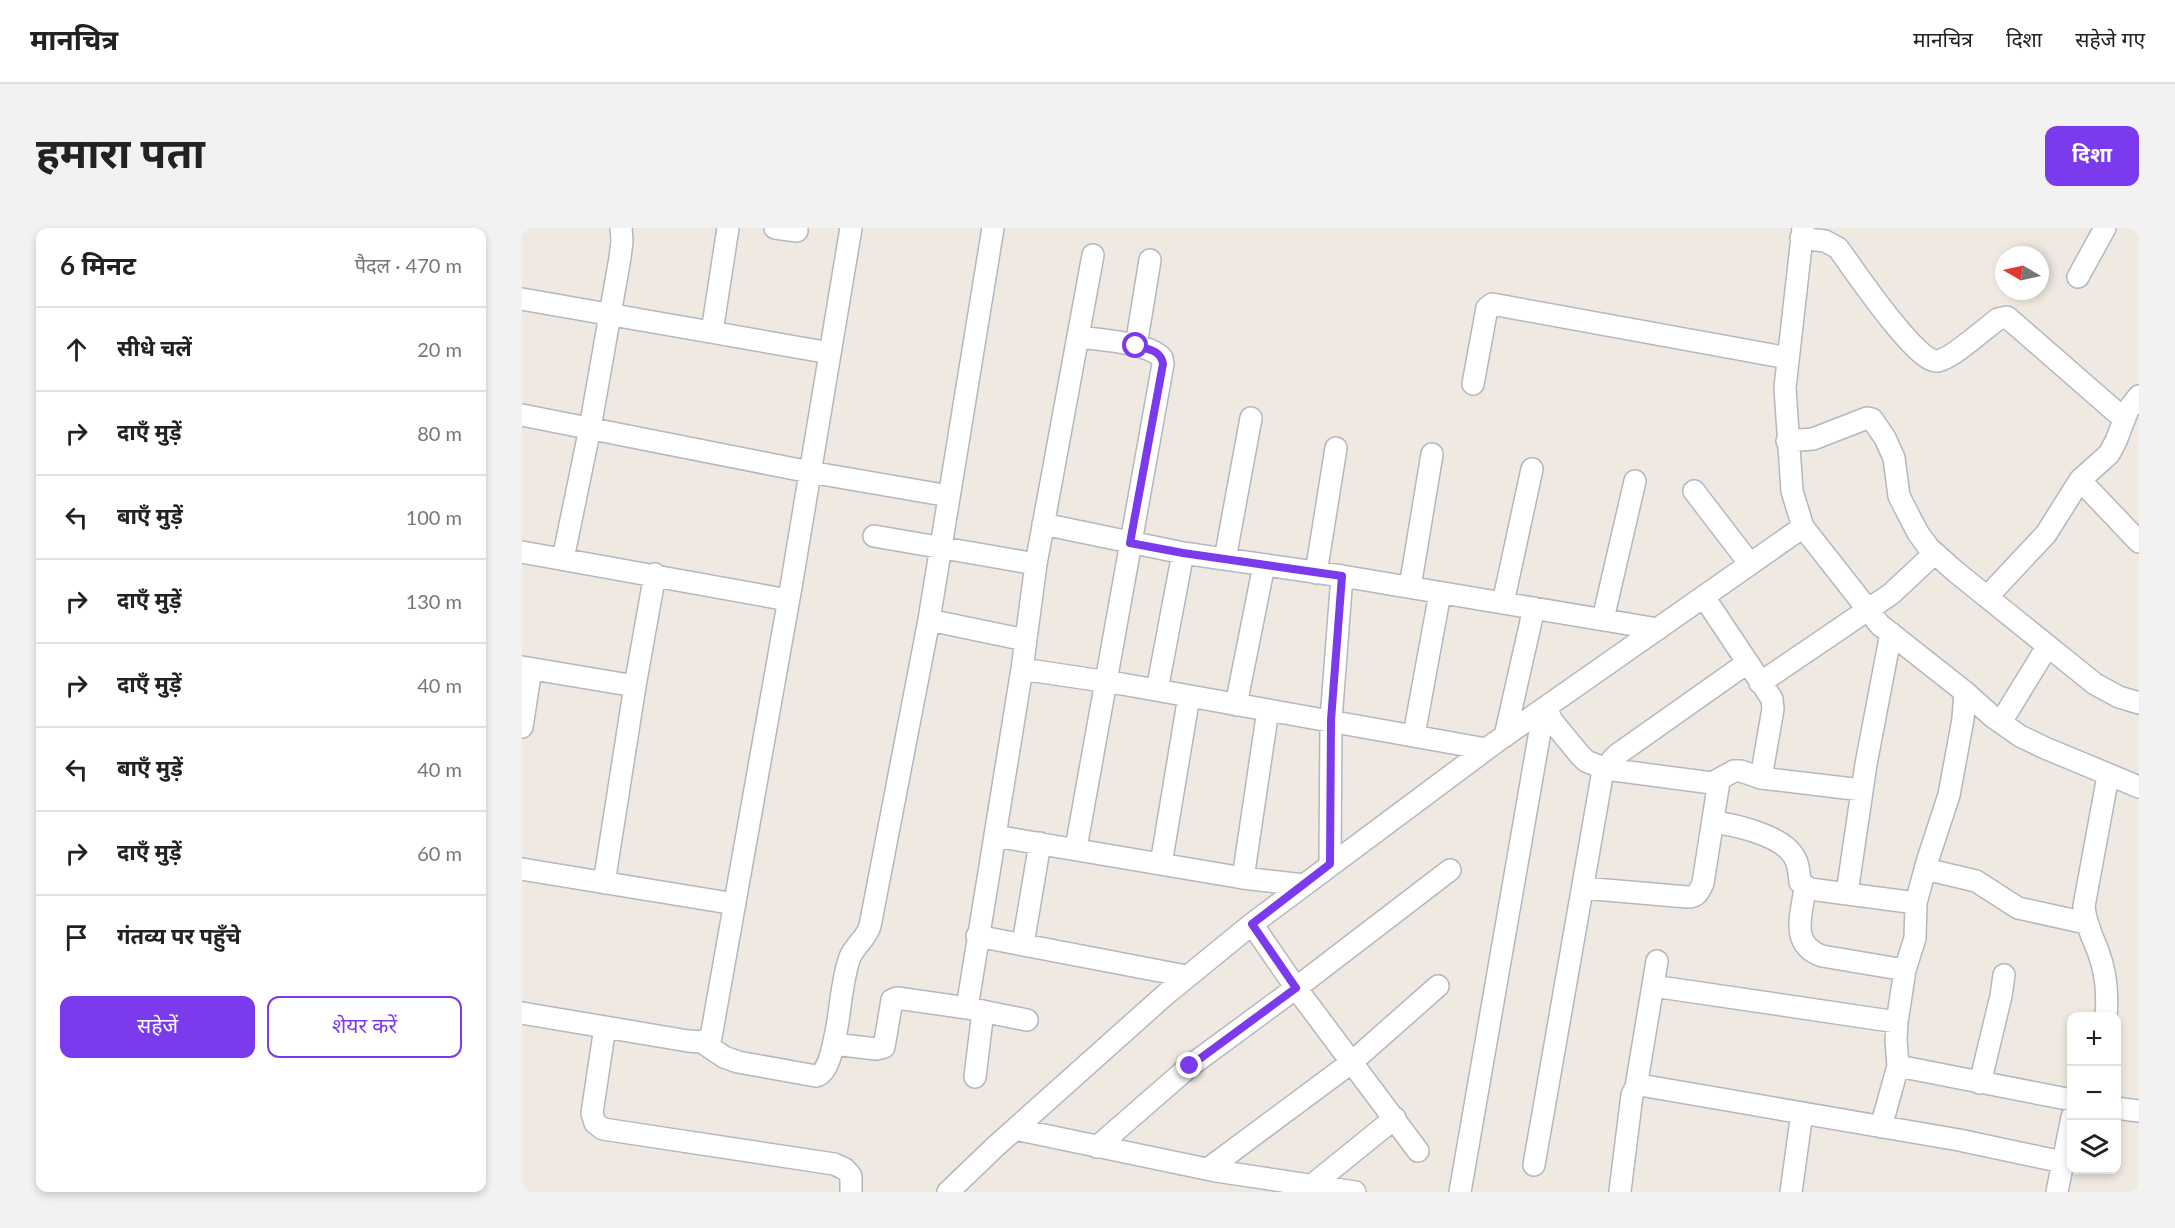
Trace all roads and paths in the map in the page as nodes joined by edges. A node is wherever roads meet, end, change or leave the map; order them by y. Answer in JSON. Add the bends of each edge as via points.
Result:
{"nodes":[{"id":1,"x":621,"y":228,"type":"edge"},
{"id":2,"x":728,"y":228,"type":"edge"},
{"id":3,"x":775,"y":228,"type":"edge"},
{"id":4,"x":850,"y":228,"type":"edge"},
{"id":5,"x":993,"y":228,"type":"edge"},
{"id":6,"x":2105,"y":228,"type":"edge"},
{"id":7,"x":797,"y":231,"type":"dead end"},
{"id":8,"x":1802,"y":233,"type":"edge"},
{"id":9,"x":1093,"y":255,"type":"dead end"},
{"id":10,"x":1149,"y":261,"type":"dead end"},
{"id":11,"x":2078,"y":277,"type":"dead end"},
{"id":12,"x":522,"y":299,"type":"edge"},
{"id":13,"x":609,"y":313,"type":"junction"},
{"id":14,"x":712,"y":332,"type":"junction"},
{"id":15,"x":1080,"y":337,"type":"junction"},
{"id":16,"x":1136,"y":346,"type":"junction"},
{"id":17,"x":830,"y":353,"type":"junction"},
{"id":18,"x":1788,"y":358,"type":"junction"},
{"id":19,"x":1473,"y":384,"type":"dead end"},
{"id":20,"x":2139,"y":396,"type":"edge"},
{"id":21,"x":522,"y":416,"type":"edge"},
{"id":22,"x":1251,"y":418,"type":"dead end"},
{"id":23,"x":2124,"y":419,"type":"junction"},
{"id":24,"x":590,"y":428,"type":"junction"},
{"id":25,"x":1787,"y":441,"type":"junction"},
{"id":26,"x":1336,"y":448,"type":"dead end"},
{"id":27,"x":1432,"y":454,"type":"dead end"},
{"id":28,"x":1532,"y":469,"type":"dead end"},
{"id":29,"x":810,"y":471,"type":"junction"},
{"id":30,"x":2079,"y":480,"type":"junction"},
{"id":31,"x":1635,"y":481,"type":"dead end"},
{"id":32,"x":1694,"y":491,"type":"dead end"},
{"id":33,"x":949,"y":496,"type":"junction"},
{"id":34,"x":1043,"y":524,"type":"junction"},
{"id":35,"x":1803,"y":527,"type":"junction"},
{"id":36,"x":874,"y":536,"type":"dead end"},
{"id":37,"x":2139,"y":542,"type":"edge"},
{"id":38,"x":1130,"y":543,"type":"junction"},
{"id":39,"x":942,"y":547,"type":"junction"},
{"id":40,"x":522,"y":552,"type":"edge"},
{"id":41,"x":1183,"y":553,"type":"junction"},
{"id":42,"x":1935,"y":553,"type":"junction"},
{"id":43,"x":563,"y":559,"type":"junction"},
{"id":44,"x":1226,"y":559,"type":"junction"},
{"id":45,"x":1036,"y":564,"type":"junction"},
{"id":46,"x":1750,"y":564,"type":"junction"},
{"id":47,"x":1264,"y":565,"type":"junction"},
{"id":48,"x":1316,"y":573,"type":"junction"},
{"id":49,"x":655,"y":574,"type":"junction"},
{"id":50,"x":1342,"y":576,"type":"junction"},
{"id":51,"x":1410,"y":588,"type":"junction"},
{"id":52,"x":1440,"y":592,"type":"junction"},
{"id":53,"x":1704,"y":597,"type":"junction"},
{"id":54,"x":1987,"y":597,"type":"junction"},
{"id":55,"x":789,"y":600,"type":"junction"},
{"id":56,"x":1503,"y":603,"type":"junction"},
{"id":57,"x":1534,"y":608,"type":"junction"},
{"id":58,"x":1869,"y":610,"type":"junction"},
{"id":59,"x":929,"y":620,"type":"junction"},
{"id":60,"x":1603,"y":620,"type":"junction"},
{"id":61,"x":1658,"y":628,"type":"junction"},
{"id":62,"x":1892,"y":633,"type":"junction"},
{"id":63,"x":1025,"y":640,"type":"junction"},
{"id":64,"x":2048,"y":647,"type":"junction"},
{"id":65,"x":1747,"y":663,"type":"junction"},
{"id":66,"x":527,"y":668,"type":"edge"},
{"id":67,"x":1022,"y":669,"type":"junction"},
{"id":68,"x":1105,"y":682,"type":"junction"},
{"id":69,"x":1760,"y":683,"type":"junction"},
{"id":70,"x":634,"y":686,"type":"junction"},
{"id":71,"x":1157,"y":690,"type":"junction"},
{"id":72,"x":1965,"y":692,"type":"junction"},
{"id":73,"x":1189,"y":696,"type":"junction"},
{"id":74,"x":2139,"y":703,"type":"edge"},
{"id":75,"x":1236,"y":705,"type":"junction"},
{"id":76,"x":1268,"y":710,"type":"junction"},
{"id":77,"x":1548,"y":712,"type":"junction"},
{"id":78,"x":1331,"y":720,"type":"junction"},
{"id":79,"x":2001,"y":722,"type":"junction"},
{"id":80,"x":522,"y":727,"type":"edge"},
{"id":81,"x":1414,"y":735,"type":"junction"},
{"id":82,"x":1504,"y":736,"type":"junction"},
{"id":83,"x":1486,"y":749,"type":"junction"},
{"id":84,"x":1606,"y":769,"type":"junction"},
{"id":85,"x":2108,"y":776,"type":"junction"},
{"id":86,"x":1761,"y":778,"type":"junction"},
{"id":87,"x":1719,"y":781,"type":"junction"},
{"id":88,"x":2139,"y":787,"type":"edge"},
{"id":89,"x":1862,"y":790,"type":"junction"},
{"id":90,"x":1713,"y":822,"type":"junction"},
{"id":91,"x":994,"y":836,"type":"junction"},
{"id":92,"x":1040,"y":843,"type":"junction"},
{"id":93,"x":1076,"y":848,"type":"junction"},
{"id":94,"x":1161,"y":864,"type":"junction"},
{"id":95,"x":1330,"y":864,"type":"junction"},
{"id":96,"x":522,"y":869,"type":"edge"},
{"id":97,"x":1925,"y":869,"type":"junction"},
{"id":98,"x":1450,"y":870,"type":"dead end"},
{"id":99,"x":1243,"y":878,"type":"junction"},
{"id":100,"x":604,"y":883,"type":"junction"},
{"id":101,"x":1304,"y":885,"type":"junction"},
{"id":102,"x":1805,"y":887,"type":"junction"},
{"id":103,"x":1583,"y":888,"type":"junction"},
{"id":104,"x":1847,"y":893,"type":"junction"},
{"id":105,"x":1916,"y":903,"type":"junction"},
{"id":106,"x":735,"y":904,"type":"junction"},
{"id":107,"x":2086,"y":923,"type":"junction"},
{"id":108,"x":1252,"y":924,"type":"junction"},
{"id":109,"x":977,"y":936,"type":"junction"},
{"id":110,"x":1023,"y":944,"type":"junction"},
{"id":111,"x":1657,"y":961,"type":"dead end"},
{"id":112,"x":1905,"y":970,"type":"junction"},
{"id":113,"x":2004,"y":975,"type":"dead end"},
{"id":114,"x":1186,"y":976,"type":"junction"},
{"id":115,"x":1438,"y":986,"type":"dead end"},
{"id":116,"x":1653,"y":986,"type":"junction"},
{"id":117,"x":1296,"y":988,"type":"junction"},
{"id":118,"x":975,"y":1010,"type":"junction"},
{"id":119,"x":2106,"y":1012,"type":"edge"},
{"id":120,"x":522,"y":1013,"type":"edge"},
{"id":121,"x":1027,"y":1020,"type":"dead end"},
{"id":122,"x":1897,"y":1022,"type":"junction"},
{"id":123,"x":605,"y":1027,"type":"junction"},
{"id":124,"x":702,"y":1042,"type":"junction"},
{"id":125,"x":834,"y":1044,"type":"junction"},
{"id":126,"x":1352,"y":1062,"type":"junction"},
{"id":127,"x":1898,"y":1066,"type":"junction"},
{"id":128,"x":975,"y":1077,"type":"dead end"},
{"id":129,"x":1980,"y":1083,"type":"junction"},
{"id":130,"x":1636,"y":1086,"type":"junction"},
{"id":131,"x":2067,"y":1100,"type":"edge"},
{"id":132,"x":2121,"y":1109,"type":"edge"},
{"id":133,"x":2139,"y":1111,"type":"edge"},
{"id":134,"x":1802,"y":1113,"type":"junction"},
{"id":135,"x":1395,"y":1118,"type":"junction"},
{"id":136,"x":2071,"y":1120,"type":"edge"},
{"id":137,"x":1881,"y":1127,"type":"junction"},
{"id":138,"x":1015,"y":1129,"type":"junction"},
{"id":139,"x":1097,"y":1147,"type":"junction"},
{"id":140,"x":1418,"y":1150,"type":"dead end"},
{"id":141,"x":2062,"y":1162,"type":"junction"},
{"id":142,"x":1534,"y":1165,"type":"dead end"},
{"id":143,"x":1208,"y":1169,"type":"junction"},
{"id":144,"x":1248,"y":1184,"type":"edge"},
{"id":145,"x":1311,"y":1186,"type":"junction"},
{"id":146,"x":950,"y":1191,"type":"edge"},
{"id":147,"x":1620,"y":1191,"type":"edge"},
{"id":148,"x":851,"y":1192,"type":"edge"},
{"id":149,"x":1355,"y":1192,"type":"edge"},
{"id":150,"x":1460,"y":1192,"type":"edge"},
{"id":151,"x":1791,"y":1192,"type":"edge"},
{"id":152,"x":2057,"y":1192,"type":"edge"}],
"edges":[{"from":1,"to":13,"type":"street"},
{"from":2,"to":14,"type":"street"},
{"from":3,"to":7,"type":"street"},
{"from":4,"to":17,"type":"street"},
{"from":5,"to":33,"type":"street"},
{"from":6,"to":11,"type":"street"},
{"from":8,"to":18,"type":"street"},
{"from":8,"to":23,"type":"street","via":[[1838,248],[1902,334],[1927,358],[1945,359],[2007,317]]},
{"from":9,"to":15,"type":"street"},
{"from":10,"to":16,"type":"street"},
{"from":12,"to":13,"type":"street"},
{"from":13,"to":14,"type":"street"},
{"from":13,"to":24,"type":"street"},
{"from":14,"to":17,"type":"street"},
{"from":15,"to":16,"type":"street"},
{"from":15,"to":34,"type":"street"},
{"from":16,"to":38,"type":"street","via":[[1158,353],[1163,364]]},
{"from":17,"to":29,"type":"street"},
{"from":18,"to":19,"type":"street","via":[[1492,304],[1487,308]]},
{"from":18,"to":25,"type":"street"},
{"from":20,"to":23,"type":"street"},
{"from":21,"to":24,"type":"street"},
{"from":22,"to":44,"type":"street"},
{"from":23,"to":30,"type":"street","via":[[2112,449]]},
{"from":24,"to":29,"type":"street"},
{"from":24,"to":43,"type":"street"},
{"from":25,"to":35,"type":"street","via":[[1792,492]]},
{"from":25,"to":42,"type":"street","via":[[1814,439],[1872,419],[1894,458],[1902,504]]},
{"from":26,"to":48,"type":"street"},
{"from":27,"to":51,"type":"street"},
{"from":28,"to":56,"type":"street"},
{"from":29,"to":33,"type":"street"},
{"from":29,"to":55,"type":"street"},
{"from":30,"to":37,"type":"street"},
{"from":30,"to":54,"type":"street","via":[[2046,534]]},
{"from":31,"to":60,"type":"street"},
{"from":32,"to":46,"type":"street"},
{"from":33,"to":39,"type":"street"},
{"from":34,"to":38,"type":"street"},
{"from":34,"to":45,"type":"street"},
{"from":35,"to":46,"type":"street"},
{"from":35,"to":58,"type":"street"},
{"from":36,"to":39,"type":"street"},
{"from":38,"to":41,"type":"street"},
{"from":38,"to":68,"type":"street"},
{"from":39,"to":45,"type":"street"},
{"from":39,"to":59,"type":"street"},
{"from":40,"to":43,"type":"street"},
{"from":41,"to":44,"type":"street"},
{"from":41,"to":71,"type":"street"},
{"from":42,"to":54,"type":"street"},
{"from":42,"to":58,"type":"street"},
{"from":43,"to":49,"type":"street"},
{"from":44,"to":47,"type":"street"},
{"from":45,"to":63,"type":"street"},
{"from":46,"to":53,"type":"street"},
{"from":47,"to":48,"type":"street"},
{"from":47,"to":75,"type":"street"},
{"from":48,"to":50,"type":"street"},
{"from":49,"to":55,"type":"street"},
{"from":49,"to":70,"type":"street"},
{"from":50,"to":51,"type":"street"},
{"from":50,"to":78,"type":"street"},
{"from":51,"to":52,"type":"street"},
{"from":52,"to":56,"type":"street"},
{"from":52,"to":81,"type":"street"},
{"from":53,"to":61,"type":"street"},
{"from":53,"to":65,"type":"street"},
{"from":54,"to":64,"type":"street"},
{"from":55,"to":106,"type":"street"},
{"from":56,"to":57,"type":"street"},
{"from":57,"to":60,"type":"street"},
{"from":57,"to":82,"type":"street"},
{"from":58,"to":62,"type":"street"},
{"from":58,"to":69,"type":"street"},
{"from":59,"to":63,"type":"street"},
{"from":59,"to":125,"type":"street","via":[[870,926],[850,958]]},
{"from":60,"to":61,"type":"street"},
{"from":61,"to":77,"type":"street"},
{"from":62,"to":72,"type":"street"},
{"from":62,"to":89,"type":"street"},
{"from":63,"to":67,"type":"street"},
{"from":64,"to":74,"type":"street","via":[[2095,684]]},
{"from":64,"to":79,"type":"street"},
{"from":65,"to":69,"type":"street"},
{"from":65,"to":84,"type":"street","via":[[1618,754]]},
{"from":66,"to":70,"type":"street"},
{"from":66,"to":80,"type":"street"},
{"from":67,"to":68,"type":"street"},
{"from":67,"to":91,"type":"street"},
{"from":68,"to":71,"type":"street"},
{"from":68,"to":93,"type":"street"},
{"from":69,"to":86,"type":"street","via":[[1772,699],[1773,709]]},
{"from":70,"to":100,"type":"street"},
{"from":71,"to":73,"type":"street"},
{"from":72,"to":79,"type":"street"},
{"from":72,"to":97,"type":"street","via":[[1949,795]]},
{"from":73,"to":75,"type":"street"},
{"from":73,"to":94,"type":"street"},
{"from":75,"to":76,"type":"street"},
{"from":76,"to":78,"type":"street"},
{"from":76,"to":99,"type":"street"},
{"from":77,"to":82,"type":"street"},
{"from":77,"to":84,"type":"street","via":[[1580,756]]},
{"from":77,"to":150,"type":"street","via":[[1539,737]]},
{"from":78,"to":81,"type":"street"},
{"from":78,"to":95,"type":"street"},
{"from":79,"to":85,"type":"street","via":[[2020,736]]},
{"from":81,"to":83,"type":"street"},
{"from":82,"to":83,"type":"street"},
{"from":83,"to":95,"type":"street"},
{"from":84,"to":87,"type":"street"},
{"from":84,"to":103,"type":"street","via":[[1600,784]]},
{"from":85,"to":88,"type":"street"},
{"from":85,"to":107,"type":"street","via":[[2087,882]]},
{"from":86,"to":87,"type":"street","via":[[1734,771]]},
{"from":86,"to":89,"type":"street"},
{"from":87,"to":90,"type":"street"},
{"from":89,"to":104,"type":"street"},
{"from":90,"to":102,"type":"street","via":[[1749,830],[1786,847],[1797,861],[1800,882]]},
{"from":90,"to":103,"type":"street","via":[[1703,884],[1693,897]]},
{"from":91,"to":92,"type":"street"},
{"from":91,"to":109,"type":"street"},
{"from":92,"to":93,"type":"street"},
{"from":92,"to":110,"type":"street"},
{"from":93,"to":94,"type":"street"},
{"from":94,"to":99,"type":"street"},
{"from":95,"to":101,"type":"street"},
{"from":96,"to":100,"type":"street"},
{"from":97,"to":105,"type":"street"},
{"from":97,"to":107,"type":"street","via":[[1976,881],[2018,908]]},
{"from":98,"to":117,"type":"street"},
{"from":99,"to":101,"type":"street"},
{"from":100,"to":106,"type":"street"},
{"from":101,"to":108,"type":"street"},
{"from":102,"to":104,"type":"street"},
{"from":102,"to":112,"type":"street","via":[[1800,928],[1805,946],[1812,953]]},
{"from":103,"to":142,"type":"street"},
{"from":104,"to":105,"type":"street"},
{"from":105,"to":112,"type":"street","via":[[1915,938]]},
{"from":106,"to":124,"type":"street","via":[[714,1027],[711,1037]]},
{"from":107,"to":119,"type":"street","via":[[2106,980]]},
{"from":108,"to":114,"type":"street"},
{"from":108,"to":117,"type":"street"},
{"from":109,"to":110,"type":"street"},
{"from":109,"to":118,"type":"street"},
{"from":110,"to":114,"type":"street"},
{"from":111,"to":116,"type":"street"},
{"from":112,"to":122,"type":"street"},
{"from":113,"to":129,"type":"street"},
{"from":114,"to":138,"type":"street"},
{"from":115,"to":126,"type":"street"},
{"from":116,"to":122,"type":"street"},
{"from":116,"to":130,"type":"street"},
{"from":117,"to":126,"type":"street"},
{"from":117,"to":139,"type":"street","via":[[1190,1066]]},
{"from":118,"to":121,"type":"street"},
{"from":118,"to":125,"type":"street","via":[[894,998],[884,1047]]},
{"from":118,"to":128,"type":"street"},
{"from":120,"to":123,"type":"street"},
{"from":122,"to":127,"type":"street"},
{"from":123,"to":124,"type":"street"},
{"from":123,"to":148,"type":"street","via":[[592,1113],[595,1123],[603,1129],[834,1164],[851,1176]]},
{"from":124,"to":125,"type":"street","via":[[738,1062],[816,1076],[823,1072]]},
{"from":126,"to":135,"type":"street"},
{"from":126,"to":143,"type":"street"},
{"from":127,"to":129,"type":"street"},
{"from":127,"to":137,"type":"street"},
{"from":129,"to":131,"type":"street"},
{"from":130,"to":134,"type":"street"},
{"from":130,"to":147,"type":"street"},
{"from":132,"to":133,"type":"street"},
{"from":134,"to":137,"type":"street"},
{"from":134,"to":151,"type":"street"},
{"from":135,"to":140,"type":"street"},
{"from":135,"to":145,"type":"street"},
{"from":136,"to":141,"type":"street"},
{"from":137,"to":141,"type":"street"},
{"from":138,"to":139,"type":"street"},
{"from":138,"to":146,"type":"street"},
{"from":139,"to":143,"type":"street"},
{"from":141,"to":152,"type":"street"},
{"from":143,"to":144,"type":"street"},
{"from":144,"to":145,"type":"street"},
{"from":145,"to":149,"type":"street"}]}
